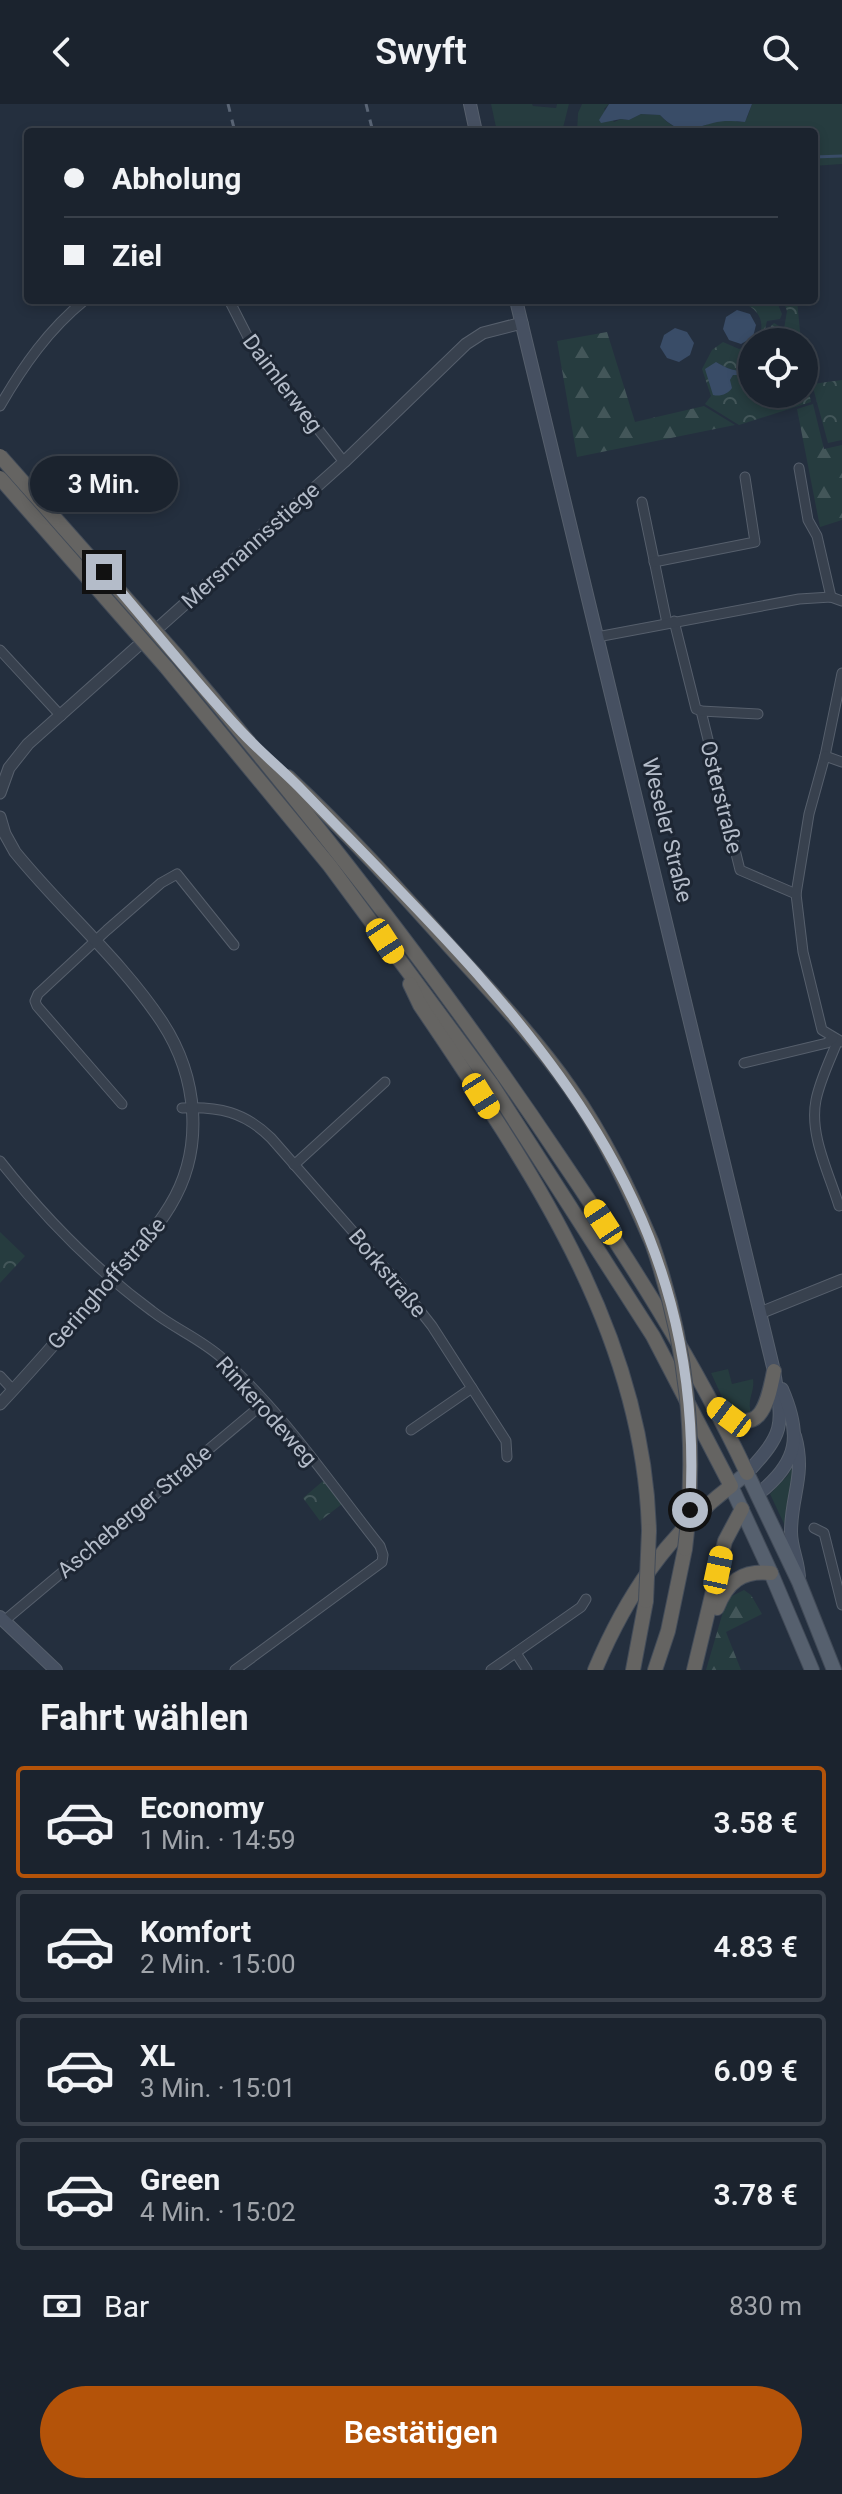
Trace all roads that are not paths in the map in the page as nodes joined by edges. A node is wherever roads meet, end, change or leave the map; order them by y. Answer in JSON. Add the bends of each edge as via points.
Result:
{"nodes":[{"id":1,"x":470,"y":104,"type":"edge"},
{"id":2,"x":475,"y":128,"type":"edge"},
{"id":3,"x":81,"y":304,"type":"edge"},
{"id":4,"x":231,"y":304,"type":"edge"},
{"id":5,"x":517,"y":304,"type":"edge"},
{"id":6,"x":522,"y":323,"type":"junction"},
{"id":7,"x":0,"y":406,"type":"edge"},
{"id":8,"x":0,"y":456,"type":"edge"},
{"id":9,"x":344,"y":462,"type":"junction"},
{"id":10,"x":799,"y":468,"type":"dead end"},
{"id":11,"x":745,"y":477,"type":"dead end"},
{"id":12,"x":0,"y":478,"type":"edge"},
{"id":13,"x":642,"y":502,"type":"dead end"},
{"id":14,"x":654,"y":562,"type":"junction"},
{"id":15,"x":837,"y":599,"type":"edge"},
{"id":16,"x":671,"y":622,"type":"junction"},
{"id":17,"x":597,"y":637,"type":"junction"},
{"id":18,"x":0,"y":650,"type":"edge"},
{"id":19,"x":842,"y":673,"type":"edge"},
{"id":20,"x":699,"y":710,"type":"junction"},
{"id":21,"x":758,"y":714,"type":"dead end"},
{"id":22,"x":61,"y":716,"type":"junction"},
{"id":23,"x":239,"y":729,"type":"junction"},
{"id":24,"x":825,"y":756,"type":"junction"},
{"id":25,"x":842,"y":762,"type":"edge"},
{"id":26,"x":0,"y":793,"type":"edge"},
{"id":27,"x":0,"y":817,"type":"edge"},
{"id":28,"x":796,"y":894,"type":"junction"},
{"id":29,"x":95,"y":941,"type":"junction"},
{"id":30,"x":234,"y":945,"type":"dead end"},
{"id":31,"x":400,"y":962,"type":"junction"},
{"id":32,"x":838,"y":1040,"type":"edge"},
{"id":33,"x":744,"y":1063,"type":"dead end"},
{"id":34,"x":385,"y":1082,"type":"dead end"},
{"id":35,"x":122,"y":1104,"type":"dead end"},
{"id":36,"x":187,"y":1108,"type":"junction"},
{"id":37,"x":0,"y":1161,"type":"edge"},
{"id":38,"x":294,"y":1165,"type":"junction"},
{"id":39,"x":842,"y":1205,"type":"edge"},
{"id":40,"x":111,"y":1280,"type":"junction"},
{"id":41,"x":842,"y":1280,"type":"edge"},
{"id":42,"x":760,"y":1313,"type":"junction"},
{"id":43,"x":774,"y":1371,"type":"junction"},
{"id":44,"x":0,"y":1376,"type":"edge"},
{"id":45,"x":472,"y":1388,"type":"junction"},
{"id":46,"x":13,"y":1390,"type":"junction"},
{"id":47,"x":264,"y":1403,"type":"junction"},
{"id":48,"x":0,"y":1404,"type":"edge"},
{"id":49,"x":713,"y":1405,"type":"junction"},
{"id":50,"x":411,"y":1430,"type":"dead end"},
{"id":51,"x":795,"y":1436,"type":"junction"},
{"id":52,"x":507,"y":1457,"type":"dead end"},
{"id":53,"x":747,"y":1473,"type":"junction"},
{"id":54,"x":731,"y":1486,"type":"junction"},
{"id":55,"x":758,"y":1494,"type":"junction"},
{"id":56,"x":742,"y":1509,"type":"junction"},
{"id":57,"x":814,"y":1528,"type":"dead end"},
{"id":58,"x":771,"y":1573,"type":"junction"},
{"id":59,"x":799,"y":1582,"type":"junction"},
{"id":60,"x":586,"y":1599,"type":"dead end"},
{"id":61,"x":842,"y":1605,"type":"edge"},
{"id":62,"x":2,"y":1619,"type":"edge"},
{"id":63,"x":702,"y":1641,"type":"junction"},
{"id":64,"x":516,"y":1653,"type":"junction"},
{"id":65,"x":56,"y":1670,"type":"edge"},
{"id":66,"x":235,"y":1670,"type":"edge"},
{"id":67,"x":491,"y":1670,"type":"edge"},
{"id":68,"x":527,"y":1670,"type":"edge"},
{"id":69,"x":595,"y":1670,"type":"edge"},
{"id":70,"x":633,"y":1670,"type":"edge"},
{"id":71,"x":655,"y":1670,"type":"edge"},
{"id":72,"x":694,"y":1670,"type":"edge"},
{"id":73,"x":812,"y":1670,"type":"edge"},
{"id":74,"x":834,"y":1670,"type":"edge"}],
"edges":[{"from":1,"to":2,"type":"main road"},
{"from":3,"to":7,"type":"street","via":[[31,356]]},
{"from":4,"to":9,"type":"street","name":"Daimlerweg","via":[[253,347]]},
{"from":5,"to":6,"type":"main road","name":"Weseler Straße"},
{"from":6,"to":9,"type":"street","name":"Mersmannsstiege","via":[[473,339]]},
{"from":6,"to":17,"type":"main road","name":"Weseler Straße"},
{"from":8,"to":23,"type":"highway","bridge":true},
{"from":9,"to":22,"type":"street","name":"Mersmannsstiege"},
{"from":10,"to":15,"type":"street","via":[[808,520]]},
{"from":11,"to":14,"type":"street","via":[[755,542]]},
{"from":12,"to":31,"type":"highway","bridge":true,"via":[[311,841]]},
{"from":13,"to":14,"type":"street"},
{"from":14,"to":16,"type":"street"},
{"from":15,"to":16,"type":"street","via":[[799,599]]},
{"from":16,"to":17,"type":"street"},
{"from":16,"to":20,"type":"street"},
{"from":17,"to":42,"type":"main road","name":"Weseler Straße"},
{"from":18,"to":22,"type":"street"},
{"from":19,"to":24,"type":"street"},
{"from":20,"to":21,"type":"street","name":"Osterstraße"},
{"from":20,"to":28,"type":"street","name":"Osterstraße","via":[[740,870]]},
{"from":22,"to":26,"type":"street","name":"Mersmannsstiege","via":[[16,758]]},
{"from":23,"to":49,"type":"highway","via":[[384,910],[496,1062],[654,1300]]},
{"from":23,"to":71,"type":"highway","bridge":true,"via":[[408,899],[530,1036],[569,1087],[631,1192],[675,1318],[689,1394],[692,1472],[685,1549]]},
{"from":24,"to":25,"type":"street"},
{"from":24,"to":28,"type":"street"},
{"from":27,"to":29,"type":"street","name":"Geringhoffstraße","via":[[15,852]]},
{"from":28,"to":32,"type":"street","via":[[803,952],[822,1030]]},
{"from":29,"to":30,"type":"street","via":[[177,874]]},
{"from":29,"to":35,"type":"street","via":[[42,989],[35,1004]]},
{"from":29,"to":36,"type":"street","name":"Geringhoffstraße","via":[[168,1031],[185,1068]]},
{"from":31,"to":54,"type":"highway","via":[[457,1035],[573,1207],[653,1336]]},
{"from":31,"to":70,"type":"highway","bridge":true,"via":[[420,1005],[519,1156],[577,1259],[619,1357],[648,1488],[646,1601]]},
{"from":32,"to":33,"type":"street"},
{"from":32,"to":39,"type":"street","via":[[820,1084],[815,1121]]},
{"from":34,"to":38,"type":"street"},
{"from":36,"to":38,"type":"street","name":"Borkstraße","via":[[220,1108],[245,1118]]},
{"from":36,"to":40,"type":"street","name":"Geringhoffstraße","via":[[190,1155],[178,1193]]},
{"from":37,"to":40,"type":"street","name":"Rinkerodeweg"},
{"from":38,"to":45,"type":"street","name":"Borkstraße","via":[[425,1317]]},
{"from":40,"to":46,"type":"street","name":"Geringhoffstraße"},
{"from":40,"to":47,"type":"street","name":"Rinkerodeweg","via":[[201,1341]]},
{"from":41,"to":42,"type":"street"},
{"from":42,"to":43,"type":"main road","name":"Weseler Straße"},
{"from":43,"to":49,"type":"highway","via":[[768,1404],[755,1418],[729,1417]]},
{"from":43,"to":51,"type":"main road","name":"Weseler Straße","via":[[792,1412]]},
{"from":43,"to":53,"type":"main road","name":"Weseler Straße","via":[[779,1434]]},
{"from":44,"to":46,"type":"street"},
{"from":45,"to":50,"type":"street"},
{"from":45,"to":52,"type":"street","name":"Borkstraße","via":[[506,1441]]},
{"from":46,"to":48,"type":"street","name":"Geringhoffstraße"},
{"from":47,"to":62,"type":"street","name":"Ascheberger Straße"},
{"from":47,"to":66,"type":"street","name":"Rinkerodeweg","via":[[383,1555],[382,1562]]},
{"from":49,"to":53,"type":"highway"},
{"from":51,"to":55,"type":"main road","via":[[785,1468]]},
{"from":51,"to":59,"type":"main road","name":"Weseler Straße","via":[[801,1469],[791,1535]]},
{"from":53,"to":54,"type":"main road"},
{"from":53,"to":55,"type":"main road"},
{"from":54,"to":56,"type":"main road"},
{"from":54,"to":69,"type":"highway","via":[[683,1527],[648,1570]]},
{"from":55,"to":56,"type":"main road"},
{"from":55,"to":59,"type":"main road"},
{"from":56,"to":58,"type":"main road"},
{"from":56,"to":63,"type":"highway","via":[[725,1541]]},
{"from":57,"to":61,"type":"street","via":[[824,1533]]},
{"from":58,"to":63,"type":"highway","via":[[735,1579]]},
{"from":58,"to":73,"type":"main road"},
{"from":59,"to":74,"type":"main road"},
{"from":60,"to":64,"type":"street"},
{"from":62,"to":65,"type":"main road"},
{"from":63,"to":72,"type":"highway"},
{"from":64,"to":67,"type":"street"},
{"from":64,"to":68,"type":"street"}]}
